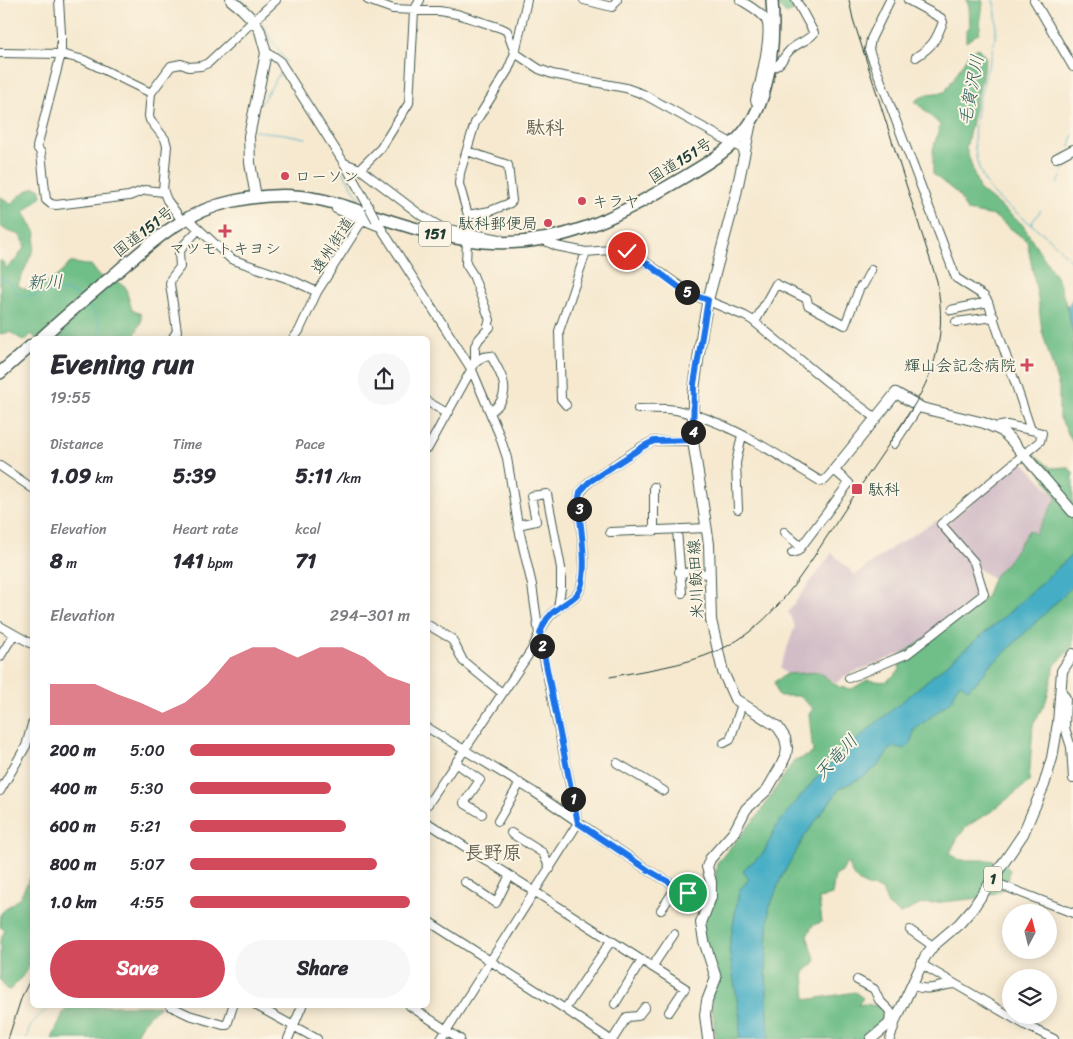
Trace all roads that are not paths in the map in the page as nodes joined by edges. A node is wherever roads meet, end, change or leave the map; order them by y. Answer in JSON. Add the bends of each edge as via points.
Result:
{"nodes":[{"id":1,"x":58,"y":0,"type":"edge"},
{"id":2,"x":230,"y":0,"type":"edge"},
{"id":3,"x":276,"y":0,"type":"edge"},
{"id":4,"x":368,"y":0,"type":"edge"},
{"id":5,"x":420,"y":0,"type":"edge"},
{"id":6,"x":526,"y":0,"type":"edge"},
{"id":7,"x":584,"y":0,"type":"edge"},
{"id":8,"x":617,"y":0,"type":"edge"},
{"id":9,"x":740,"y":0,"type":"edge"},
{"id":10,"x":772,"y":0,"type":"edge"},
{"id":11,"x":796,"y":0,"type":"edge"},
{"id":12,"x":890,"y":0,"type":"edge"},
{"id":13,"x":908,"y":0,"type":"edge"},
{"id":14,"x":1034,"y":0,"type":"edge"},
{"id":15,"x":414,"y":11,"type":"junction"},
{"id":16,"x":254,"y":21,"type":"junction"},
{"id":17,"x":0,"y":53,"type":"edge"},
{"id":18,"x":515,"y":53,"type":"junction"},
{"id":19,"x":61,"y":54,"type":"junction"},
{"id":20,"x":266,"y":54,"type":"junction"},
{"id":21,"x":1070,"y":54,"type":"edge"},
{"id":22,"x":916,"y":57,"type":"dead end"},
{"id":23,"x":1073,"y":67,"type":"edge"},
{"id":24,"x":769,"y":69,"type":"junction"},
{"id":25,"x":151,"y":92,"type":"junction"},
{"id":26,"x":758,"y":107,"type":"junction"},
{"id":27,"x":751,"y":121,"type":"junction"},
{"id":28,"x":732,"y":144,"type":"junction"},
{"id":29,"x":1070,"y":150,"type":"edge"},
{"id":30,"x":467,"y":151,"type":"junction"},
{"id":31,"x":746,"y":151,"type":"junction"},
{"id":32,"x":1056,"y":158,"type":"dead end"},
{"id":33,"x":344,"y":163,"type":"junction"},
{"id":34,"x":360,"y":169,"type":"junction"},
{"id":35,"x":164,"y":192,"type":"junction"},
{"id":36,"x":256,"y":197,"type":"junction"},
{"id":37,"x":333,"y":203,"type":"junction"},
{"id":38,"x":468,"y":215,"type":"junction"},
{"id":39,"x":184,"y":219,"type":"junction"},
{"id":40,"x":364,"y":219,"type":"junction"},
{"id":41,"x":378,"y":224,"type":"junction"},
{"id":42,"x":199,"y":228,"type":"junction"},
{"id":43,"x":468,"y":238,"type":"junction"},
{"id":44,"x":541,"y":239,"type":"junction"},
{"id":45,"x":586,"y":252,"type":"junction"},
{"id":46,"x":871,"y":270,"type":"dead end"},
{"id":47,"x":317,"y":292,"type":"junction"},
{"id":48,"x":708,"y":300,"type":"junction"},
{"id":49,"x":988,"y":302,"type":"junction"},
{"id":50,"x":951,"y":310,"type":"dead end"},
{"id":51,"x":994,"y":317,"type":"junction"},
{"id":52,"x":755,"y":322,"type":"junction"},
{"id":53,"x":956,"y":322,"type":"dead end"},
{"id":54,"x":43,"y":336,"type":"edge"},
{"id":55,"x":174,"y":336,"type":"edge"},
{"id":56,"x":295,"y":336,"type":"edge"},
{"id":57,"x":30,"y":347,"type":"edge"},
{"id":58,"x":474,"y":367,"type":"junction"},
{"id":59,"x":0,"y":373,"type":"edge"},
{"id":60,"x":430,"y":403,"type":"edge"},
{"id":61,"x":566,"y":405,"type":"dead end"},
{"id":62,"x":919,"y":406,"type":"junction"},
{"id":63,"x":638,"y":409,"type":"dead end"},
{"id":64,"x":490,"y":412,"type":"junction"},
{"id":65,"x":447,"y":413,"type":"junction"},
{"id":66,"x":692,"y":414,"type":"junction"},
{"id":67,"x":876,"y":418,"type":"junction"},
{"id":68,"x":994,"y":427,"type":"junction"},
{"id":69,"x":1032,"y":430,"type":"junction"},
{"id":70,"x":742,"y":435,"type":"junction"},
{"id":71,"x":693,"y":440,"type":"junction"},
{"id":72,"x":430,"y":444,"type":"edge"},
{"id":73,"x":894,"y":444,"type":"dead end"},
{"id":74,"x":1024,"y":455,"type":"junction"},
{"id":75,"x":0,"y":466,"type":"edge"},
{"id":76,"x":834,"y":470,"type":"junction"},
{"id":77,"x":30,"y":487,"type":"edge"},
{"id":78,"x":654,"y":487,"type":"dead end"},
{"id":79,"x":738,"y":509,"type":"dead end"},
{"id":80,"x":1071,"y":509,"type":"edge"},
{"id":81,"x":518,"y":525,"type":"junction"},
{"id":82,"x":707,"y":528,"type":"junction"},
{"id":83,"x":678,"y":530,"type":"junction"},
{"id":84,"x":654,"y":531,"type":"junction"},
{"id":85,"x":610,"y":532,"type":"dead end"},
{"id":86,"x":784,"y":532,"type":"dead end"},
{"id":87,"x":801,"y":548,"type":"junction"},
{"id":88,"x":792,"y":553,"type":"dead end"},
{"id":89,"x":679,"y":572,"type":"junction"},
{"id":90,"x":709,"y":574,"type":"junction"},
{"id":91,"x":682,"y":593,"type":"dead end"},
{"id":92,"x":558,"y":608,"type":"junction"},
{"id":93,"x":430,"y":625,"type":"edge"},
{"id":94,"x":0,"y":626,"type":"edge"},
{"id":95,"x":14,"y":634,"type":"junction"},
{"id":96,"x":540,"y":634,"type":"junction"},
{"id":97,"x":30,"y":643,"type":"edge"},
{"id":98,"x":1073,"y":654,"type":"edge"},
{"id":99,"x":0,"y":657,"type":"edge"},
{"id":100,"x":849,"y":678,"type":"dead end"},
{"id":101,"x":1061,"y":690,"type":"junction"},
{"id":102,"x":502,"y":693,"type":"junction"},
{"id":103,"x":742,"y":704,"type":"junction"},
{"id":104,"x":430,"y":729,"type":"edge"},
{"id":105,"x":30,"y":731,"type":"edge"},
{"id":106,"x":724,"y":743,"type":"dead end"},
{"id":107,"x":464,"y":749,"type":"junction"},
{"id":108,"x":456,"y":763,"type":"junction"},
{"id":109,"x":617,"y":763,"type":"dead end"},
{"id":110,"x":1073,"y":779,"type":"edge"},
{"id":111,"x":520,"y":783,"type":"junction"},
{"id":112,"x":0,"y":791,"type":"edge"},
{"id":113,"x":664,"y":791,"type":"dead end"},
{"id":114,"x":430,"y":801,"type":"edge"},
{"id":115,"x":482,"y":814,"type":"dead end"},
{"id":116,"x":498,"y":821,"type":"dead end"},
{"id":117,"x":578,"y":823,"type":"junction"},
{"id":118,"x":430,"y":824,"type":"edge"},
{"id":119,"x":511,"y":833,"type":"dead end"},
{"id":120,"x":550,"y":869,"type":"junction"},
{"id":121,"x":509,"y":877,"type":"junction"},
{"id":122,"x":991,"y":881,"type":"junction"},
{"id":123,"x":465,"y":882,"type":"dead end"},
{"id":124,"x":676,"y":886,"type":"junction"},
{"id":125,"x":535,"y":893,"type":"junction"},
{"id":126,"x":688,"y":893,"type":"dead end"},
{"id":127,"x":661,"y":910,"type":"dead end"},
{"id":128,"x":1073,"y":913,"type":"edge"},
{"id":129,"x":430,"y":922,"type":"edge"},
{"id":130,"x":910,"y":930,"type":"dead end"},
{"id":131,"x":674,"y":934,"type":"dead end"},
{"id":132,"x":611,"y":941,"type":"junction"},
{"id":133,"x":933,"y":946,"type":"junction"},
{"id":134,"x":642,"y":960,"type":"junction"},
{"id":135,"x":491,"y":961,"type":"junction"},
{"id":136,"x":921,"y":964,"type":"junction"},
{"id":137,"x":652,"y":967,"type":"junction"},
{"id":138,"x":856,"y":980,"type":"dead end"},
{"id":139,"x":955,"y":984,"type":"junction"},
{"id":140,"x":912,"y":985,"type":"junction"},
{"id":141,"x":615,"y":1004,"type":"dead end"},
{"id":142,"x":645,"y":1007,"type":"dead end"},
{"id":143,"x":174,"y":1008,"type":"edge"},
{"id":144,"x":232,"y":1008,"type":"edge"},
{"id":145,"x":261,"y":1008,"type":"edge"},
{"id":146,"x":301,"y":1008,"type":"edge"},
{"id":147,"x":413,"y":1008,"type":"edge"},
{"id":148,"x":566,"y":1009,"type":"junction"},
{"id":149,"x":669,"y":1012,"type":"dead end"},
{"id":150,"x":899,"y":1013,"type":"junction"},
{"id":151,"x":889,"y":1024,"type":"junction"},
{"id":152,"x":294,"y":1026,"type":"junction"},
{"id":153,"x":447,"y":1030,"type":"junction"},
{"id":154,"x":288,"y":1039,"type":"edge"},
{"id":155,"x":317,"y":1039,"type":"edge"},
{"id":156,"x":441,"y":1039,"type":"edge"},
{"id":157,"x":460,"y":1039,"type":"edge"},
{"id":158,"x":609,"y":1039,"type":"edge"},
{"id":159,"x":613,"y":1039,"type":"edge"},
{"id":160,"x":708,"y":1039,"type":"edge"},
{"id":161,"x":871,"y":1039,"type":"edge"},
{"id":162,"x":890,"y":1039,"type":"edge"},
{"id":163,"x":1054,"y":1039,"type":"edge"}],
"edges":[{"from":1,"to":19,"type":"street"},
{"from":2,"to":16,"type":"main road"},
{"from":3,"to":16,"type":"street"},
{"from":4,"to":15,"type":"street","via":[[392,9]]},
{"from":5,"to":15,"type":"street"},
{"from":6,"to":18,"type":"street"},
{"from":7,"to":8,"type":"street","via":[[612,7]]},
{"from":9,"to":26,"type":"street","via":[[762,15],[768,24],[755,100]]},
{"from":10,"to":24,"type":"highway","name":"国道151号","number":"151","via":[[774,24]]},
{"from":11,"to":24,"type":"street","via":[[814,33],[790,50],[777,67]]},
{"from":12,"to":49,"type":"street","via":[[869,50],[956,278]]},
{"from":13,"to":22,"type":"street","via":[[943,22],[934,43]]},
{"from":14,"to":21,"type":"street"},
{"from":15,"to":18,"type":"street","via":[[457,14],[501,28],[507,31]]},
{"from":15,"to":34,"type":"street","via":[[409,103],[381,148]]},
{"from":16,"to":20,"type":"main road"},
{"from":16,"to":25,"type":"street","via":[[208,63],[171,66]]},
{"from":17,"to":19,"type":"street"},
{"from":18,"to":28,"type":"street","via":[[552,74],[643,94]]},
{"from":18,"to":30,"type":"street","via":[[476,123]]},
{"from":19,"to":25,"type":"street","via":[[84,60]]},
{"from":19,"to":35,"type":"street","via":[[37,148],[41,153],[46,200],[56,205],[129,196],[145,190]]},
{"from":20,"to":33,"type":"street","name":"遠州街道","via":[[279,60]]},
{"from":20,"to":36,"type":"main road","via":[[249,136]]},
{"from":21,"to":23,"type":"street"},
{"from":24,"to":26,"type":"highway","name":"国道151号","number":"151"},
{"from":25,"to":35,"type":"street","via":[[150,120],[167,146]]},
{"from":26,"to":27,"type":"highway","name":"国道151号","number":"151"},
{"from":27,"to":28,"type":"highway","name":"国道151号","number":"151"},
{"from":27,"to":31,"type":"main road","name":"米川飯田線"},
{"from":28,"to":31,"type":"street"},
{"from":28,"to":44,"type":"highway","name":"国道151号","number":"151","via":[[713,160],[629,210],[588,227]]},
{"from":29,"to":32,"type":"street"},
{"from":30,"to":38,"type":"street","via":[[459,184]]},
{"from":30,"to":38,"type":"street","via":[[508,165],[512,201],[490,211]]},
{"from":31,"to":48,"type":"main road","name":"米川飯田線"},
{"from":33,"to":34,"type":"street"},
{"from":33,"to":41,"type":"street","name":"遠州街道","bridge":true},
{"from":34,"to":43,"type":"street","via":[[432,222]]},
{"from":35,"to":39,"type":"street","via":[[180,218]]},
{"from":36,"to":37,"type":"highway","name":"国道151号","number":"151","via":[[287,195]]},
{"from":36,"to":39,"type":"highway","name":"国道151号","number":"151","via":[[218,205]]},
{"from":37,"to":40,"type":"street","via":[[333,208]]},
{"from":37,"to":43,"type":"highway","name":"国道151号","number":"151","via":[[418,229]]},
{"from":38,"to":43,"type":"street"},
{"from":39,"to":42,"type":"street"},
{"from":39,"to":54,"type":"highway","name":"国道151号","number":"151","via":[[160,235]]},
{"from":40,"to":41,"type":"street","name":"遠州街道"},
{"from":40,"to":47,"type":"street","name":"遠州街道"},
{"from":41,"to":58,"type":"street"},
{"from":42,"to":47,"type":"street","via":[[231,259]]},
{"from":42,"to":55,"type":"street","via":[[184,245],[180,266],[171,279],[177,331]]},
{"from":43,"to":44,"type":"highway","name":"国道151号","number":"151","via":[[504,242]]},
{"from":43,"to":58,"type":"street","via":[[466,264],[490,320],[490,327],[475,346]]},
{"from":44,"to":45,"type":"street","via":[[556,246]]},
{"from":45,"to":48,"type":"street","via":[[621,249],[633,253],[691,294]]},
{"from":45,"to":61,"type":"street","via":[[559,330],[561,399]]},
{"from":46,"to":52,"type":"street","via":[[860,287],[845,325],[808,305],[807,299],[776,284]]},
{"from":47,"to":56,"type":"street","name":"遠州街道"},
{"from":48,"to":52,"type":"street"},
{"from":48,"to":66,"type":"main road","name":"米川飯田線"},
{"from":49,"to":50,"type":"street"},
{"from":49,"to":51,"type":"street"},
{"from":51,"to":53,"type":"street"},
{"from":51,"to":69,"type":"street"},
{"from":52,"to":67,"type":"street"},
{"from":57,"to":59,"type":"highway"},
{"from":58,"to":64,"type":"street"},
{"from":58,"to":64,"type":"street","via":[[484,357],[491,356],[501,374],[505,394],[501,403]]},
{"from":58,"to":65,"type":"street"},
{"from":60,"to":65,"type":"street"},
{"from":62,"to":67,"type":"main road","via":[[896,393]]},
{"from":62,"to":68,"type":"main road"},
{"from":62,"to":73,"type":"street"},
{"from":63,"to":66,"type":"street"},
{"from":64,"to":81,"type":"street","via":[[507,458]]},
{"from":65,"to":72,"type":"street"},
{"from":66,"to":70,"type":"street"},
{"from":66,"to":71,"type":"main road","name":"米川飯田線"},
{"from":67,"to":76,"type":"main road"},
{"from":68,"to":69,"type":"street","via":[[1007,425]]},
{"from":68,"to":74,"type":"main road"},
{"from":69,"to":74,"type":"street","via":[[1042,433],[1040,442]]},
{"from":70,"to":76,"type":"street","via":[[820,480],[825,480]]},
{"from":70,"to":79,"type":"street","via":[[736,463]]},
{"from":71,"to":82,"type":"main road","name":"米川飯田線"},
{"from":71,"to":92,"type":"street","via":[[654,441],[584,487],[578,502],[584,581],[578,593]]},
{"from":74,"to":80,"type":"main road"},
{"from":74,"to":100,"type":"street","via":[[941,524],[974,562],[984,594],[907,654]]},
{"from":75,"to":77,"type":"street"},
{"from":76,"to":87,"type":"street","via":[[849,483]]},
{"from":78,"to":84,"type":"street"},
{"from":81,"to":92,"type":"street","via":[[536,521],[532,496],[547,494],[561,568]]},
{"from":81,"to":96,"type":"street"},
{"from":82,"to":83,"type":"street"},
{"from":82,"to":90,"type":"main road","name":"米川飯田線"},
{"from":83,"to":84,"type":"street"},
{"from":83,"to":89,"type":"street"},
{"from":84,"to":85,"type":"street"},
{"from":86,"to":87,"type":"street"},
{"from":87,"to":88,"type":"street"},
{"from":89,"to":90,"type":"street"},
{"from":89,"to":91,"type":"street"},
{"from":90,"to":103,"type":"main road","name":"米川飯田線","via":[[710,608],[717,651],[730,690]]},
{"from":92,"to":96,"type":"street","via":[[543,624]]},
{"from":93,"to":102,"type":"street","via":[[452,639],[463,662]]},
{"from":94,"to":95,"type":"street"},
{"from":95,"to":97,"type":"street"},
{"from":95,"to":99,"type":"street"},
{"from":96,"to":102,"type":"street"},
{"from":96,"to":117,"type":"street"},
{"from":98,"to":101,"type":"main road","number":"1","via":[[1062,671]]},
{"from":101,"to":110,"type":"street","via":[[1066,698],[1065,728],[1071,747]]},
{"from":101,"to":122,"type":"main road","number":"1","via":[[1052,758],[1044,785],[1023,834]]},
{"from":102,"to":107,"type":"street"},
{"from":103,"to":106,"type":"street","via":[[730,740]]},
{"from":103,"to":160,"type":"main road","name":"米川飯田線","via":[[778,727],[786,738],[787,748],[767,790],[746,809],[734,832],[710,859],[707,867],[711,897],[700,923],[716,978],[705,1015]]},
{"from":104,"to":107,"type":"street"},
{"from":105,"to":112,"type":"street","via":[[26,746]]},
{"from":107,"to":108,"type":"street"},
{"from":107,"to":111,"type":"street"},
{"from":108,"to":114,"type":"street"},
{"from":108,"to":115,"type":"street","via":[[480,780],[464,803]]},
{"from":109,"to":113,"type":"street"},
{"from":111,"to":116,"type":"street"},
{"from":111,"to":117,"type":"street"},
{"from":117,"to":120,"type":"street"},
{"from":117,"to":124,"type":"street"},
{"from":118,"to":121,"type":"street"},
{"from":119,"to":120,"type":"street","via":[[543,853]]},
{"from":120,"to":125,"type":"street"},
{"from":121,"to":123,"type":"street","via":[[496,902]]},
{"from":121,"to":125,"type":"street"},
{"from":122,"to":128,"type":"street"},
{"from":122,"to":133,"type":"main road","number":"1","via":[[959,924]]},
{"from":124,"to":126,"type":"street"},
{"from":124,"to":127,"type":"street"},
{"from":125,"to":132,"type":"street"},
{"from":125,"to":135,"type":"street"},
{"from":129,"to":135,"type":"street"},
{"from":130,"to":133,"type":"street"},
{"from":131,"to":137,"type":"street"},
{"from":132,"to":134,"type":"street"},
{"from":132,"to":148,"type":"street"},
{"from":133,"to":136,"type":"main road","number":"1"},
{"from":134,"to":137,"type":"street"},
{"from":134,"to":141,"type":"street"},
{"from":135,"to":148,"type":"street"},
{"from":135,"to":153,"type":"street"},
{"from":136,"to":139,"type":"street"},
{"from":136,"to":140,"type":"main road","number":"1"},
{"from":137,"to":149,"type":"street","via":[[685,988]]},
{"from":138,"to":151,"type":"street","via":[[874,989],[879,1000],[890,1010]]},
{"from":139,"to":140,"type":"street","via":[[928,990]]},
{"from":139,"to":163,"type":"street"},
{"from":140,"to":150,"type":"main road","number":"1"},
{"from":142,"to":159,"type":"street","via":[[638,1016],[627,1017]]},
{"from":143,"to":144,"type":"street","via":[[223,1025],[227,1025]]},
{"from":145,"to":152,"type":"street"},
{"from":146,"to":152,"type":"street"},
{"from":147,"to":153,"type":"street"},
{"from":148,"to":158,"type":"street"},
{"from":150,"to":151,"type":"main road","number":"1"},
{"from":150,"to":162,"type":"street"},
{"from":151,"to":161,"type":"main road","number":"1"},
{"from":152,"to":154,"type":"street"},
{"from":152,"to":155,"type":"street"},
{"from":153,"to":156,"type":"street"},
{"from":153,"to":157,"type":"street"}]}
